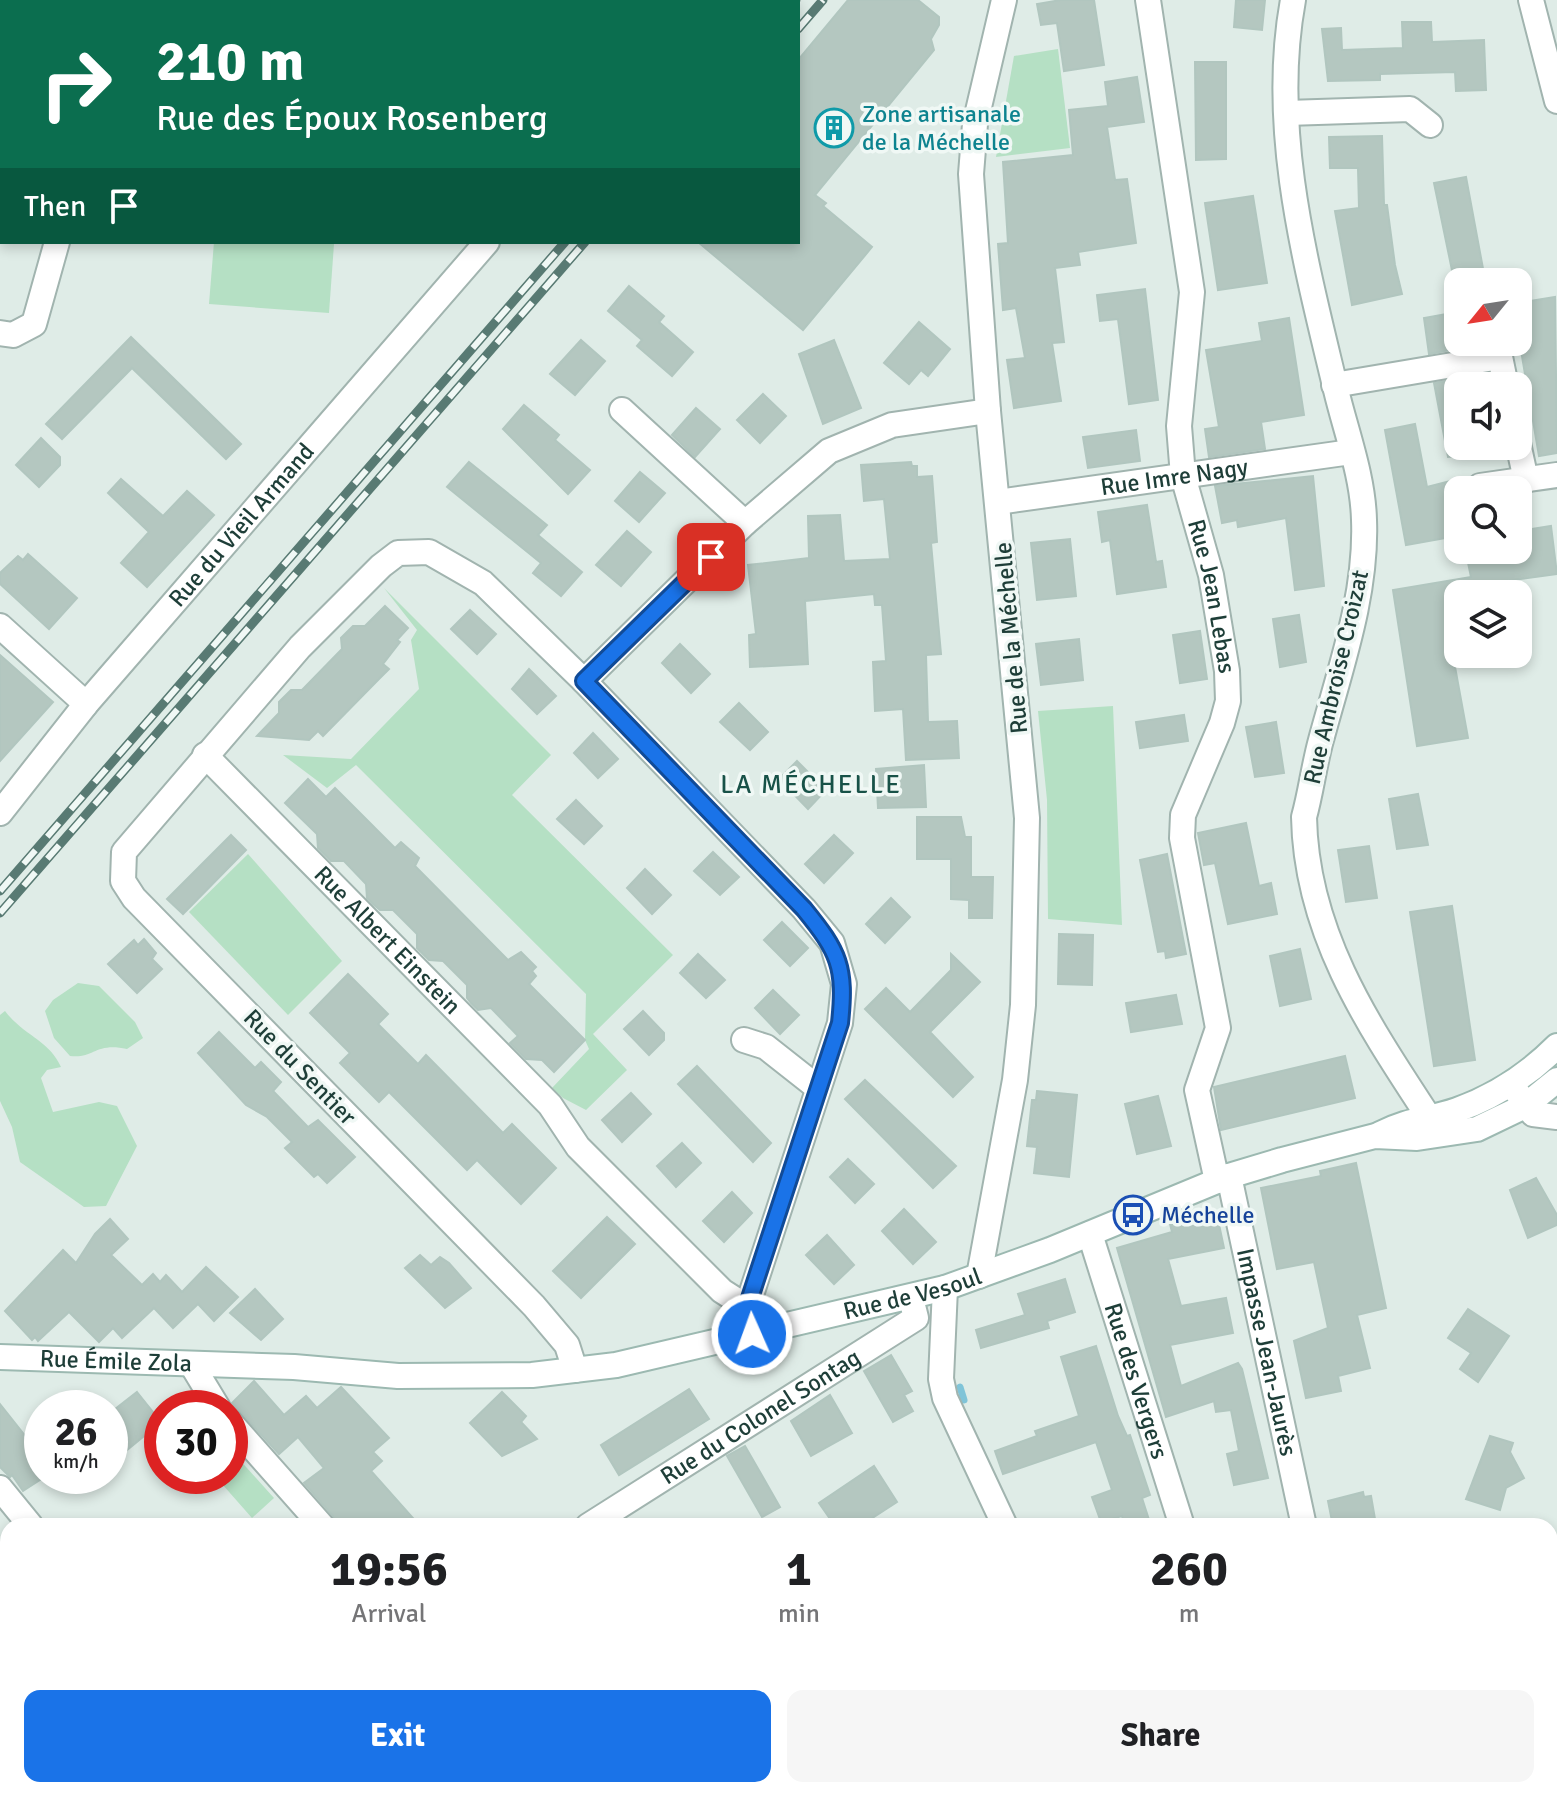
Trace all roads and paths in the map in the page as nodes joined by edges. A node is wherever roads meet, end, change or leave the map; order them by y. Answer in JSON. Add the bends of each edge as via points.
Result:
{"nodes":[{"id":1,"x":1004,"y":0,"type":"edge"},
{"id":2,"x":1148,"y":0,"type":"edge"},
{"id":3,"x":1293,"y":0,"type":"edge"},
{"id":4,"x":1531,"y":0,"type":"edge"},
{"id":5,"x":1557,"y":101,"type":"edge"},
{"id":6,"x":1287,"y":113,"type":"junction"},
{"id":7,"x":1430,"y":125,"type":"dead end"},
{"id":8,"x":56,"y":244,"type":"edge"},
{"id":9,"x":479,"y":244,"type":"edge"},
{"id":10,"x":0,"y":333,"type":"edge"},
{"id":11,"x":1467,"y":356,"type":"edge"},
{"id":12,"x":1334,"y":385,"type":"junction"},
{"id":13,"x":622,"y":410,"type":"dead end"},
{"id":14,"x":988,"y":411,"type":"junction"},
{"id":15,"x":1351,"y":452,"type":"junction"},
{"id":16,"x":1557,"y":475,"type":"edge"},
{"id":17,"x":1183,"y":476,"type":"junction"},
{"id":18,"x":1532,"y":479,"type":"edge"},
{"id":19,"x":998,"y":502,"type":"junction"},
{"id":20,"x":745,"y":523,"type":"junction"},
{"id":21,"x":0,"y":626,"type":"edge"},
{"id":22,"x":584,"y":681,"type":"junction"},
{"id":23,"x":86,"y":704,"type":"junction"},
{"id":24,"x":205,"y":755,"type":"junction"},
{"id":25,"x":3,"y":802,"type":"edge"},
{"id":26,"x":744,"y":1040,"type":"dead end"},
{"id":27,"x":1557,"y":1046,"type":"edge"},
{"id":28,"x":1557,"y":1080,"type":"edge"},
{"id":29,"x":1511,"y":1084,"type":"junction"},
{"id":30,"x":818,"y":1088,"type":"junction"},
{"id":31,"x":1525,"y":1106,"type":"junction"},
{"id":32,"x":1557,"y":1117,"type":"edge"},
{"id":33,"x":1423,"y":1127,"type":"junction"},
{"id":34,"x":1223,"y":1179,"type":"junction"},
{"id":35,"x":1090,"y":1234,"type":"junction"},
{"id":36,"x":979,"y":1276,"type":"junction"},
{"id":37,"x":945,"y":1288,"type":"junction"},
{"id":38,"x":911,"y":1298,"type":"junction"},
{"id":39,"x":747,"y":1307,"type":"junction"},
{"id":40,"x":752,"y":1334,"type":"junction"},
{"id":41,"x":0,"y":1357,"type":"edge"},
{"id":42,"x":234,"y":1364,"type":"joint"},
{"id":43,"x":192,"y":1365,"type":"junction"},
{"id":44,"x":575,"y":1370,"type":"junction"},
{"id":45,"x":207,"y":1390,"type":"edge"},
{"id":46,"x":248,"y":1442,"type":"edge"},
{"id":47,"x":0,"y":1488,"type":"edge"},
{"id":48,"x":24,"y":1518,"type":"edge"},
{"id":49,"x":315,"y":1518,"type":"edge"},
{"id":50,"x":601,"y":1518,"type":"edge"},
{"id":51,"x":1001,"y":1518,"type":"edge"},
{"id":52,"x":1179,"y":1518,"type":"edge"},
{"id":53,"x":1302,"y":1518,"type":"edge"}],
"edges":[{"from":1,"to":14,"type":"street","name":"Rue de la Méchelle","via":[[975,124],[971,174]]},
{"from":2,"to":17,"type":"street","name":"Rue Jean Lebas","via":[[1192,292],[1179,426]]},
{"from":3,"to":6,"type":"street","name":"Rue Ambroise Croizat","via":[[1285,43]]},
{"from":4,"to":5,"type":"street"},
{"from":6,"to":7,"type":"street","via":[[1410,109]]},
{"from":6,"to":12,"type":"street","name":"Rue Ambroise Croizat","via":[[1296,206]]},
{"from":8,"to":10,"type":"street","via":[[34,324],[13,335]]},
{"from":9,"to":23,"type":"street","name":"Rue du Vieil Armand"},
{"from":11,"to":12,"type":"street"},
{"from":12,"to":15,"type":"street","name":"Rue Ambroise Croizat"},
{"from":13,"to":20,"type":"street"},
{"from":14,"to":19,"type":"street","name":"Rue de la Méchelle"},
{"from":14,"to":20,"type":"street","via":[[892,425],[853,439],[810,466]]},
{"from":15,"to":17,"type":"street","name":"Rue Imre Nagy"},
{"from":15,"to":33,"type":"street","name":"Rue Ambroise Croizat","via":[[1363,509],[1362,577],[1304,817],[1305,850],[1312,896],[1332,951]]},
{"from":16,"to":18,"type":"street"},
{"from":17,"to":19,"type":"street","name":"Rue Imre Nagy"},
{"from":17,"to":34,"type":"street","name":"Rue Jean Lebas","via":[[1211,575],[1227,671],[1228,701],[1183,815],[1182,838],[1218,1028],[1197,1090]]},
{"from":19,"to":36,"type":"street","name":"Rue de la Méchelle","via":[[1027,818],[1023,1005],[1015,1080]]},
{"from":20,"to":22,"type":"street"},
{"from":21,"to":23,"type":"street"},
{"from":22,"to":24,"type":"street","via":[[483,583],[429,552],[398,553],[300,647]]},
{"from":22,"to":30,"type":"street","via":[[832,943],[844,984],[840,1023]]},
{"from":23,"to":25,"type":"street","name":"Rue du Vieil Armand"},
{"from":24,"to":39,"type":"street","name":"Rue Albert Einstein","via":[[550,1105],[578,1147],[722,1291]]},
{"from":24,"to":44,"type":"street","name":"Rue du Sentier","via":[[124,852],[123,881],[549,1322],[567,1345]]},
{"from":26,"to":30,"type":"street","via":[[766,1047]]},
{"from":27,"to":29,"type":"street"},
{"from":28,"to":31,"type":"street"},
{"from":29,"to":31,"type":"street"},
{"from":29,"to":33,"type":"street"},
{"from":30,"to":39,"type":"street"},
{"from":31,"to":32,"type":"street","via":[[1540,1117]]},
{"from":31,"to":33,"type":"street","via":[[1477,1129]]},
{"from":33,"to":34,"type":"street","name":"Rue de Vesoul","via":[[1408,1120],[1375,1136]]},
{"from":34,"to":35,"type":"street","name":"Rue de Vesoul"},
{"from":34,"to":53,"type":"street","name":"Impasse Jean-Jaurès"},
{"from":35,"to":36,"type":"street","name":"Rue de Vesoul"},
{"from":35,"to":52,"type":"street","name":"Rue des Vergers"},
{"from":36,"to":37,"type":"street","name":"Rue de Vesoul"},
{"from":37,"to":38,"type":"street","name":"Rue de Vesoul"},
{"from":37,"to":51,"type":"street","via":[[945,1398]]},
{"from":38,"to":40,"type":"street","name":"Rue de Vesoul"},
{"from":38,"to":50,"type":"street","name":"Rue du Colonel Sontag","via":[[916,1318]]},
{"from":39,"to":40,"type":"street"},
{"from":40,"to":44,"type":"street","name":"Rue de Vesoul"},
{"from":41,"to":43,"type":"street","name":"Rue Émile Zola"},
{"from":42,"to":43,"type":"street","name":"Rue Émile Zola"},
{"from":42,"to":44,"type":"street","name":"Rue de Vesoul","via":[[398,1376]]},
{"from":43,"to":45,"type":"street"},
{"from":46,"to":49,"type":"street"},
{"from":47,"to":48,"type":"street"}]}
